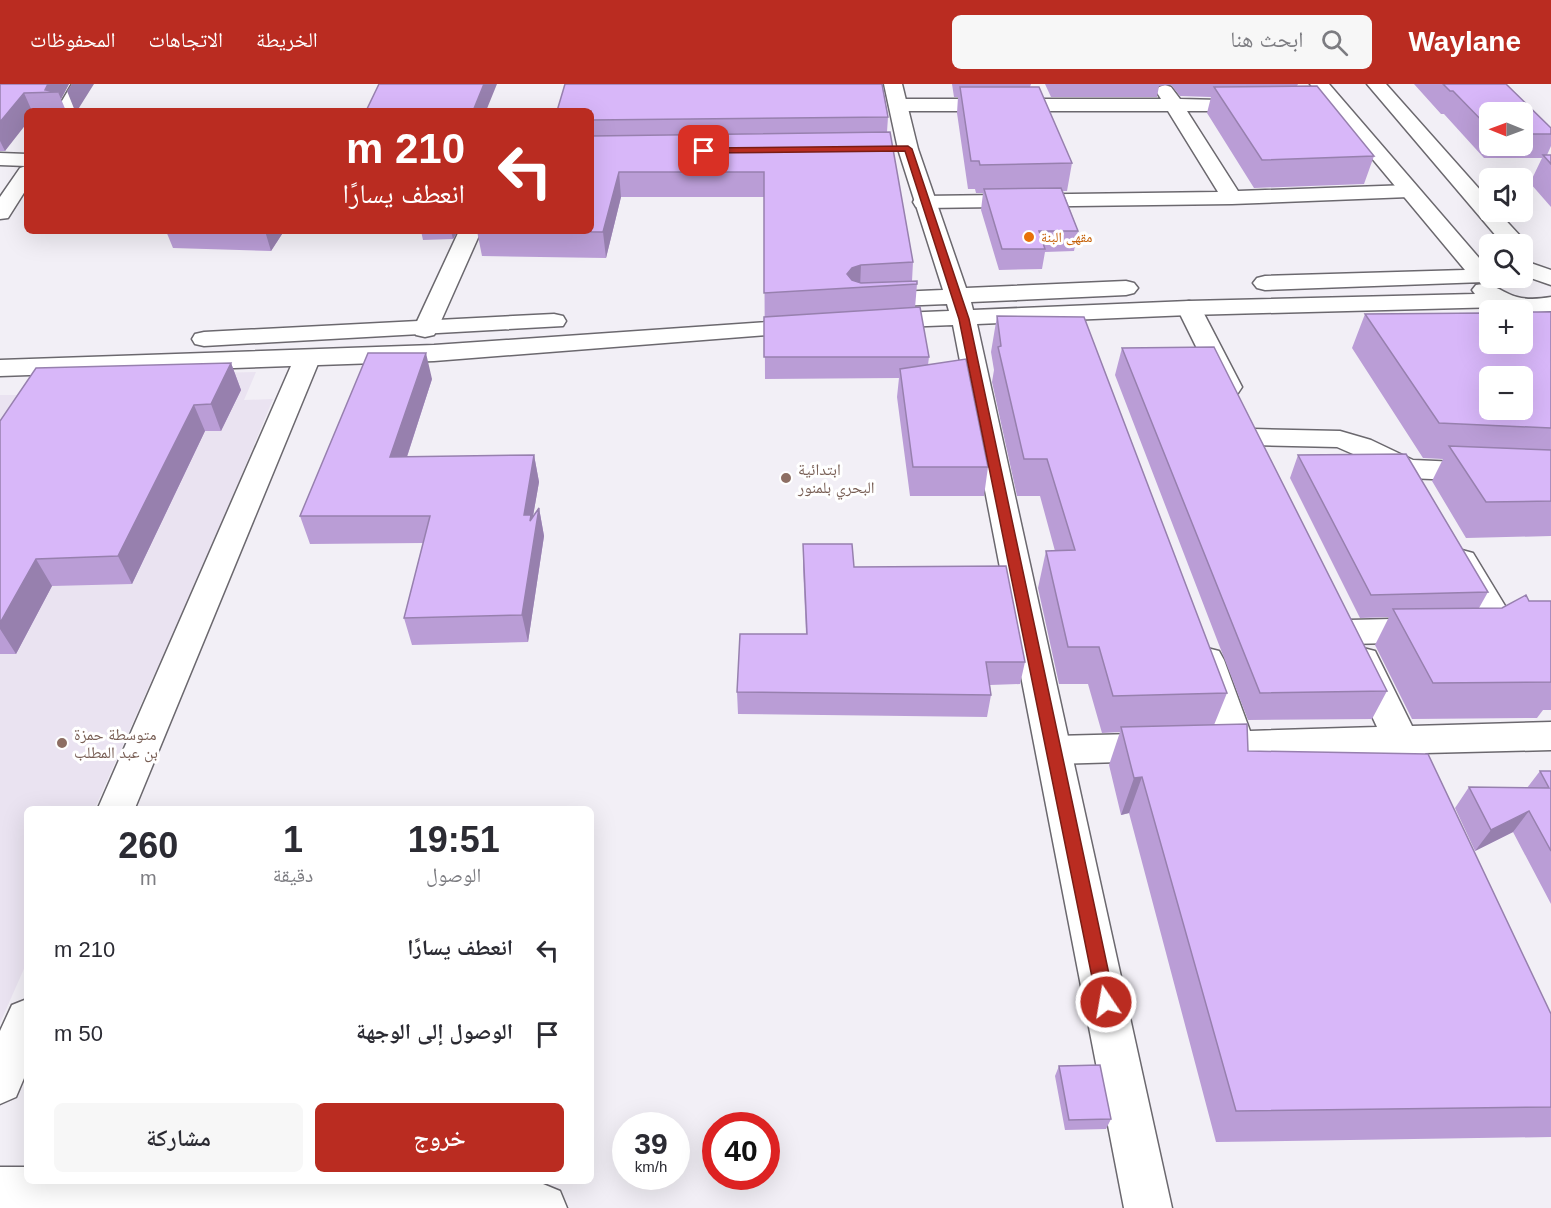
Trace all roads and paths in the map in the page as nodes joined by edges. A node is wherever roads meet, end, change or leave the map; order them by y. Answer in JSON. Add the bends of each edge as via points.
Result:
{"nodes":[{"id":1,"x":81,"y":84,"type":"edge"},
{"id":2,"x":1034,"y":84,"type":"edge"},
{"id":3,"x":1161,"y":84,"type":"edge"},
{"id":4,"x":1319,"y":84,"type":"edge"},
{"id":5,"x":1376,"y":84,"type":"edge"},
{"id":6,"x":895,"y":95,"type":"edge"},
{"id":7,"x":1312,"y":104,"type":"edge"},
{"id":8,"x":1335,"y":104,"type":"junction"},
{"id":9,"x":1266,"y":105,"type":"edge"},
{"id":10,"x":1175,"y":106,"type":"junction"},
{"id":11,"x":1043,"y":107,"type":"junction"},
{"id":12,"x":67,"y":108,"type":"edge"},
{"id":13,"x":1052,"y":128,"type":"edge"},
{"id":14,"x":0,"y":159,"type":"edge"},
{"id":15,"x":24,"y":160,"type":"edge"},
{"id":16,"x":24,"y":177,"type":"edge"},
{"id":17,"x":1075,"y":179,"type":"dead end"},
{"id":18,"x":1409,"y":192,"type":"junction"},
{"id":19,"x":1232,"y":198,"type":"junction"},
{"id":20,"x":1084,"y":200,"type":"junction"},
{"id":21,"x":924,"y":202,"type":"junction"},
{"id":22,"x":0,"y":213,"type":"edge"},
{"id":23,"x":469,"y":234,"type":"edge"},
{"id":24,"x":1506,"y":234,"type":"edge"},
{"id":25,"x":1479,"y":269,"type":"edge"},
{"id":26,"x":1479,"y":271,"type":"edge"},
{"id":27,"x":1482,"y":288,"type":"edge"},
{"id":28,"x":1503,"y":300,"type":"edge"},
{"id":29,"x":1479,"y":301,"type":"edge"},
{"id":30,"x":1551,"y":304,"type":"edge"},
{"id":31,"x":1533,"y":306,"type":"edge"},
{"id":32,"x":960,"y":307,"type":"junction"},
{"id":33,"x":1190,"y":308,"type":"junction"},
{"id":34,"x":576,"y":320,"type":"dead end"},
{"id":35,"x":425,"y":330,"type":"junction"},
{"id":36,"x":0,"y":346,"type":"edge"},
{"id":37,"x":307,"y":359,"type":"junction"},
{"id":38,"x":0,"y":368,"type":"edge"},
{"id":39,"x":1253,"y":437,"type":"junction"},
{"id":40,"x":1268,"y":468,"type":"edge"},
{"id":41,"x":1408,"y":470,"type":"junction"},
{"id":42,"x":1551,"y":475,"type":"edge"},
{"id":43,"x":1427,"y":500,"type":"edge"},
{"id":44,"x":1445,"y":531,"type":"edge"},
{"id":45,"x":1334,"y":601,"type":"edge"},
{"id":46,"x":1349,"y":632,"type":"junction"},
{"id":47,"x":1197,"y":634,"type":"edge"},
{"id":48,"x":1551,"y":736,"type":"edge"},
{"id":49,"x":1403,"y":742,"type":"junction"},
{"id":50,"x":1238,"y":745,"type":"junction"},
{"id":51,"x":1054,"y":750,"type":"junction"},
{"id":52,"x":117,"y":806,"type":"edge"},
{"id":53,"x":1438,"y":817,"type":"edge"},
{"id":54,"x":24,"y":1026,"type":"edge"},
{"id":55,"x":0,"y":1082,"type":"edge"},
{"id":56,"x":0,"y":1191,"type":"edge"},
{"id":57,"x":66,"y":1199,"type":"edge"},
{"id":58,"x":543,"y":1208,"type":"edge"},
{"id":59,"x":1148,"y":1208,"type":"edge"}],
"edges":[{"from":1,"to":12,"type":"street"},
{"from":2,"to":11,"type":"street"},
{"from":3,"to":10,"type":"street"},
{"from":4,"to":8,"type":"street"},
{"from":5,"to":24,"type":"street"},
{"from":6,"to":11,"type":"street"},
{"from":6,"to":21,"type":"street","via":[[896,149]]},
{"from":7,"to":8,"type":"street"},
{"from":8,"to":18,"type":"street"},
{"from":9,"to":10,"type":"street"},
{"from":10,"to":11,"type":"street"},
{"from":10,"to":19,"type":"street"},
{"from":11,"to":13,"type":"street"},
{"from":14,"to":15,"type":"street"},
{"from":16,"to":22,"type":"street"},
{"from":17,"to":20,"type":"street"},
{"from":18,"to":19,"type":"street"},
{"from":18,"to":25,"type":"street"},
{"from":19,"to":20,"type":"street"},
{"from":20,"to":21,"type":"street"},
{"from":21,"to":32,"type":"street"},
{"from":23,"to":35,"type":"street"},
{"from":26,"to":32,"type":"street"},
{"from":27,"to":28,"type":"street"},
{"from":29,"to":33,"type":"street"},
{"from":30,"to":31,"type":"street"},
{"from":32,"to":33,"type":"street","via":[[1081,324]]},
{"from":32,"to":37,"type":"street","via":[[446,352]]},
{"from":32,"to":51,"type":"street"},
{"from":33,"to":39,"type":"street"},
{"from":34,"to":35,"type":"street"},
{"from":35,"to":36,"type":"street"},
{"from":37,"to":38,"type":"street"},
{"from":37,"to":52,"type":"street"},
{"from":39,"to":40,"type":"street"},
{"from":39,"to":41,"type":"street","via":[[1340,439]]},
{"from":41,"to":42,"type":"street"},
{"from":41,"to":43,"type":"street"},
{"from":44,"to":46,"type":"street","via":[[1494,614],[1488,627]]},
{"from":45,"to":46,"type":"street"},
{"from":46,"to":49,"type":"street"},
{"from":47,"to":50,"type":"street"},
{"from":48,"to":49,"type":"street"},
{"from":49,"to":50,"type":"street"},
{"from":49,"to":53,"type":"street"},
{"from":50,"to":51,"type":"street"},
{"from":51,"to":59,"type":"street"},
{"from":54,"to":55,"type":"street"},
{"from":56,"to":57,"type":"street"},
{"from":57,"to":58,"type":"street"}]}
